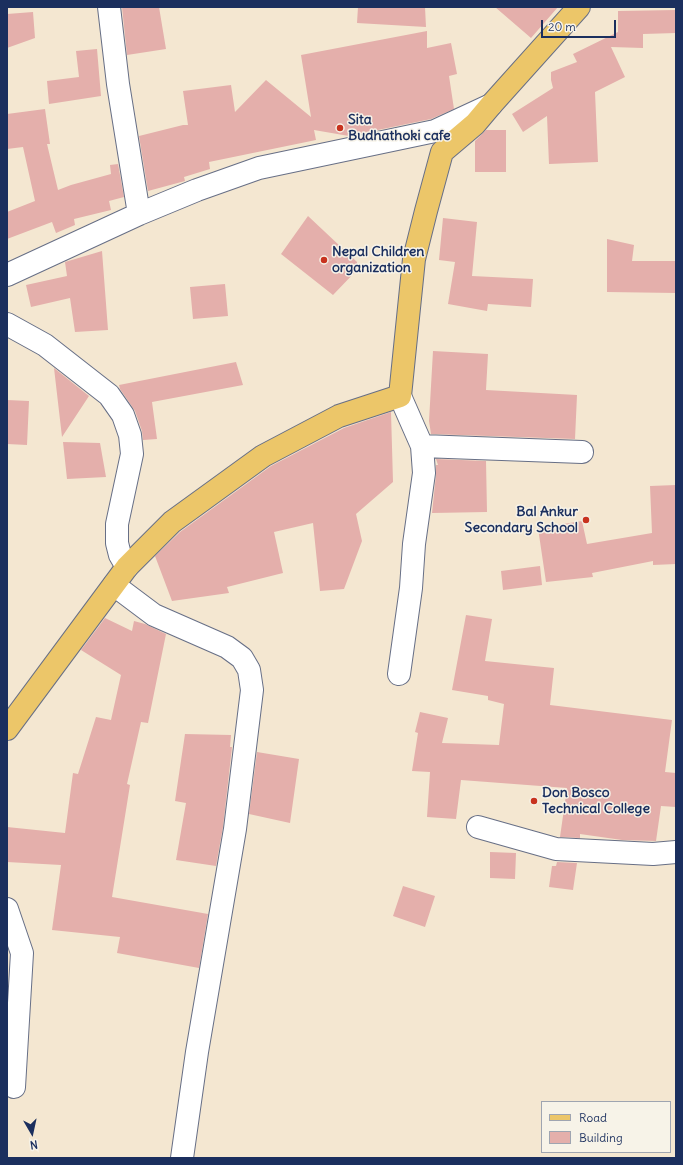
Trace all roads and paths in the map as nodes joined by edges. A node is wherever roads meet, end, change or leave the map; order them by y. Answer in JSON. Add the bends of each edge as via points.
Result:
{"nodes":[{"id":1,"x":109,"y":7,"type":"edge"},
{"id":2,"x":579,"y":7,"type":"edge"},
{"id":3,"x":491,"y":105,"type":"junction"},
{"id":4,"x":139,"y":214,"type":"junction"},
{"id":5,"x":7,"y":274,"type":"edge"},
{"id":6,"x":7,"y":324,"type":"edge"},
{"id":7,"x":400,"y":396,"type":"junction"},
{"id":8,"x":422,"y":446,"type":"junction"},
{"id":9,"x":582,"y":452,"type":"dead end"},
{"id":10,"x":127,"y":567,"type":"junction"},
{"id":11,"x":114,"y":585,"type":"junction"},
{"id":12,"x":399,"y":674,"type":"dead end"},
{"id":13,"x":7,"y":730,"type":"edge"},
{"id":14,"x":478,"y":827,"type":"dead end"},
{"id":15,"x":676,"y":852,"type":"edge"},
{"id":16,"x":7,"y":909,"type":"edge"},
{"id":17,"x":14,"y":1087,"type":"dead end"},
{"id":18,"x":182,"y":1158,"type":"edge"}],
"edges":[{"from":1,"to":4,"type":"street","via":[[118,84]]},
{"from":2,"to":3,"type":"main road"},
{"from":3,"to":4,"type":"street","via":[[435,131],[259,168]]},
{"from":3,"to":7,"type":"main road","via":[[475,124],[442,152],[414,260]]},
{"from":4,"to":5,"type":"street"},
{"from":6,"to":10,"type":"street","via":[[45,345],[109,395],[123,415],[130,435],[132,454],[117,524],[117,543]]},
{"from":7,"to":8,"type":"street"},
{"from":7,"to":10,"type":"main road","via":[[339,416],[264,456],[172,522]]},
{"from":8,"to":9,"type":"street"},
{"from":8,"to":12,"type":"street","via":[[424,474]]},
{"from":10,"to":11,"type":"main road"},
{"from":11,"to":13,"type":"main road"},
{"from":11,"to":18,"type":"street","via":[[154,615],[227,647],[242,658],[249,670],[252,690],[235,829],[197,1052]]},
{"from":14,"to":15,"type":"street","via":[[556,849],[653,854]]},
{"from":16,"to":17,"type":"street","via":[[22,953]]}]}
